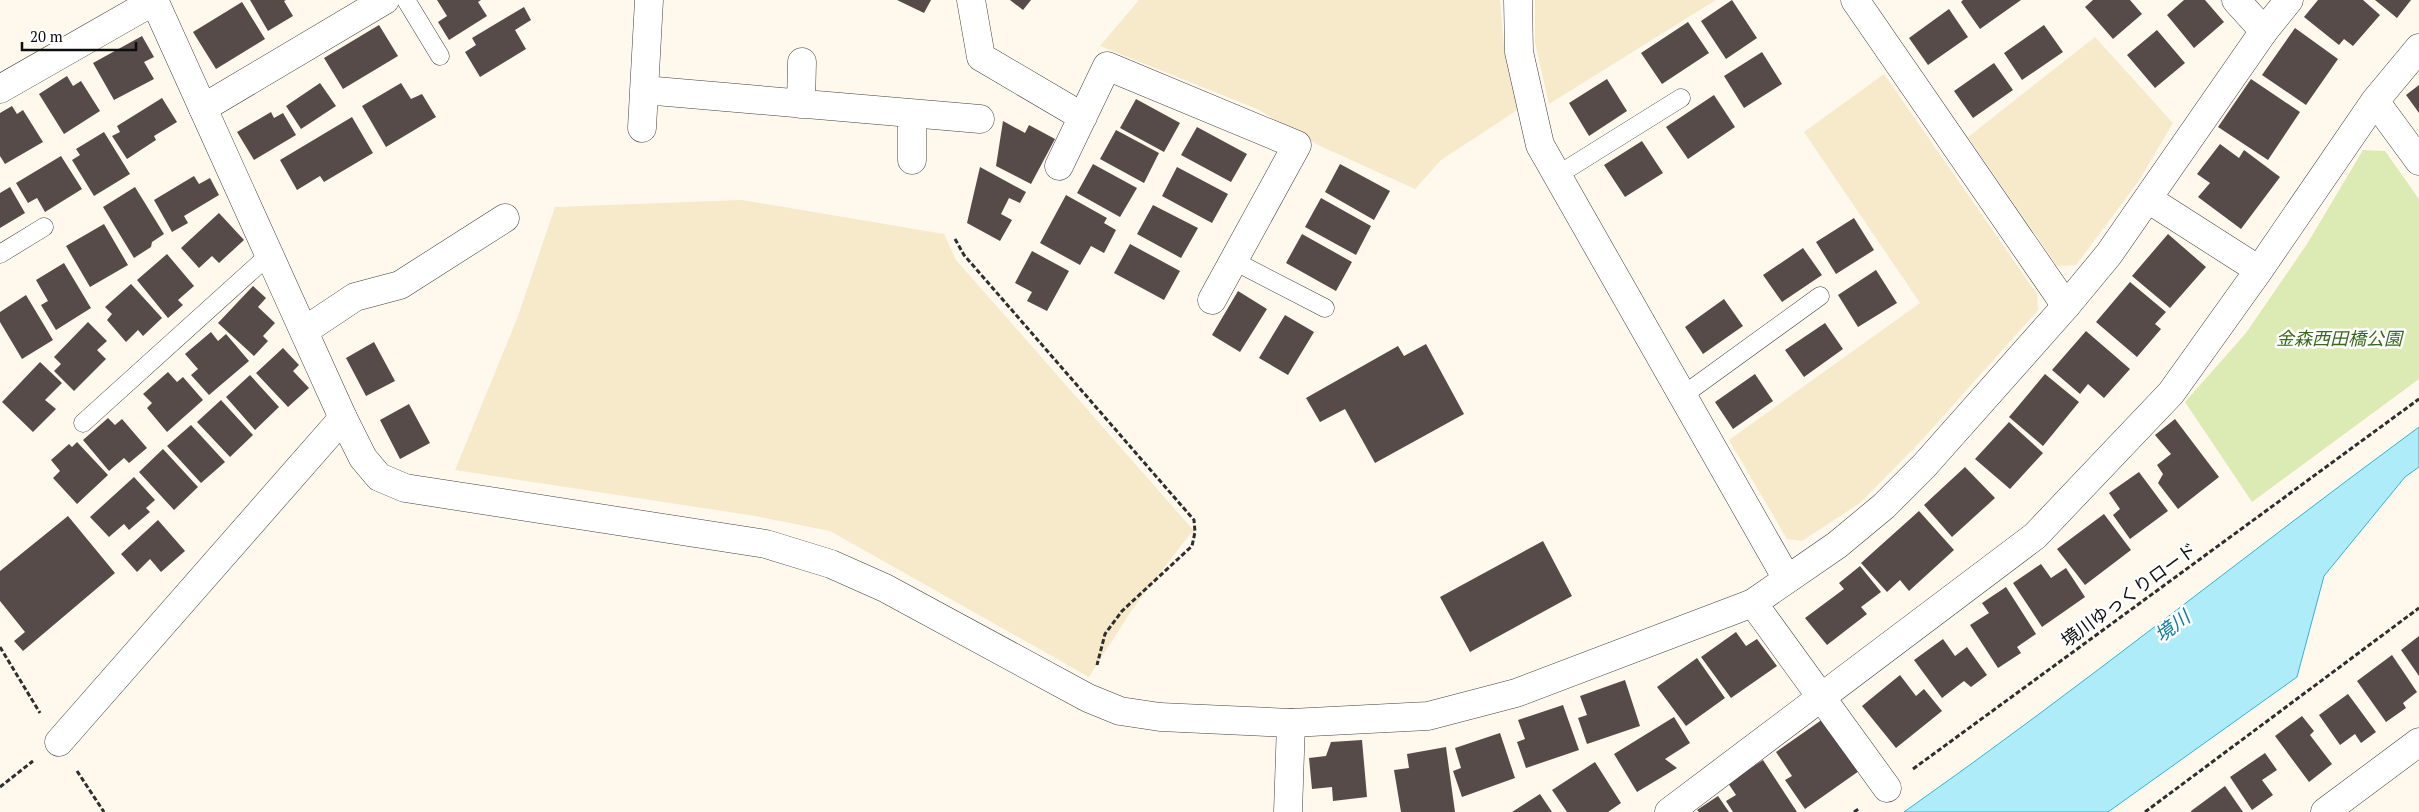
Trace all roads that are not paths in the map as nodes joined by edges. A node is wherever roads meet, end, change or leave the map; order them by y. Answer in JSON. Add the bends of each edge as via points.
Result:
{"nodes":[{"id":1,"x":154,"y":0,"type":"edge"},
{"id":2,"x":385,"y":0,"type":"edge"},
{"id":3,"x":406,"y":0,"type":"edge"},
{"id":4,"x":649,"y":0,"type":"edge"},
{"id":5,"x":971,"y":0,"type":"edge"},
{"id":6,"x":1518,"y":0,"type":"edge"},
{"id":7,"x":1855,"y":0,"type":"edge"},
{"id":8,"x":2236,"y":0,"type":"edge"},
{"id":9,"x":2288,"y":0,"type":"edge"},
{"id":10,"x":2264,"y":31,"type":"junction"},
{"id":11,"x":2419,"y":48,"type":"edge"},
{"id":12,"x":440,"y":56,"type":"dead end"},
{"id":13,"x":802,"y":62,"type":"dead end"},
{"id":14,"x":0,"y":89,"type":"edge"},
{"id":15,"x":644,"y":90,"type":"junction"},
{"id":16,"x":1681,"y":98,"type":"dead end"},
{"id":17,"x":2374,"y":101,"type":"junction"},
{"id":18,"x":801,"y":104,"type":"junction"},
{"id":19,"x":203,"y":108,"type":"junction"},
{"id":20,"x":912,"y":115,"type":"junction"},
{"id":21,"x":1083,"y":117,"type":"junction"},
{"id":22,"x":980,"y":119,"type":"dead end"},
{"id":23,"x":642,"y":128,"type":"dead end"},
{"id":24,"x":912,"y":160,"type":"dead end"},
{"id":25,"x":2419,"y":161,"type":"edge"},
{"id":26,"x":1059,"y":166,"type":"dead end"},
{"id":27,"x":1556,"y":176,"type":"junction"},
{"id":28,"x":2148,"y":199,"type":"junction"},
{"id":29,"x":505,"y":218,"type":"dead end"},
{"id":30,"x":44,"y":227,"type":"dead end"},
{"id":31,"x":0,"y":254,"type":"edge"},
{"id":32,"x":269,"y":256,"type":"junction"},
{"id":33,"x":1234,"y":261,"type":"junction"},
{"id":34,"x":2259,"y":270,"type":"junction"},
{"id":35,"x":1820,"y":296,"type":"dead end"},
{"id":36,"x":1212,"y":300,"type":"dead end"},
{"id":37,"x":2066,"y":306,"type":"junction"},
{"id":38,"x":1325,"y":308,"type":"dead end"},
{"id":39,"x":304,"y":331,"type":"junction"},
{"id":40,"x":1682,"y":396,"type":"junction"},
{"id":41,"x":343,"y":418,"type":"junction"},
{"id":42,"x":83,"y":423,"type":"dead end"},
{"id":43,"x":1788,"y":579,"type":"junction"},
{"id":44,"x":1753,"y":603,"type":"junction"},
{"id":45,"x":1821,"y":697,"type":"junction"},
{"id":46,"x":1291,"y":723,"type":"junction"},
{"id":47,"x":59,"y":742,"type":"dead end"},
{"id":48,"x":2419,"y":742,"type":"edge"},
{"id":49,"x":1887,"y":788,"type":"road end"},
{"id":50,"x":1288,"y":812,"type":"edge"},
{"id":51,"x":1669,"y":812,"type":"edge"},
{"id":52,"x":2325,"y":812,"type":"edge"}],
"edges":[{"from":1,"to":14,"type":"street"},
{"from":1,"to":19,"type":"street"},
{"from":2,"to":19,"type":"street"},
{"from":3,"to":12,"type":"lane"},
{"from":4,"to":15,"type":"street"},
{"from":5,"to":21,"type":"street","via":[[981,57]]},
{"from":6,"to":27,"type":"street","via":[[1521,61],[1540,145]]},
{"from":7,"to":37,"type":"street"},
{"from":8,"to":10,"type":"street"},
{"from":9,"to":10,"type":"street"},
{"from":10,"to":28,"type":"street"},
{"from":11,"to":17,"type":"street"},
{"from":13,"to":18,"type":"street"},
{"from":15,"to":18,"type":"street"},
{"from":15,"to":23,"type":"street"},
{"from":16,"to":27,"type":"lane"},
{"from":17,"to":25,"type":"street"},
{"from":17,"to":34,"type":"street"},
{"from":18,"to":20,"type":"street"},
{"from":19,"to":32,"type":"street"},
{"from":20,"to":22,"type":"street"},
{"from":20,"to":24,"type":"street"},
{"from":21,"to":26,"type":"street"},
{"from":21,"to":33,"type":"street","via":[[1107,66],[1297,145]]},
{"from":27,"to":40,"type":"street"},
{"from":28,"to":34,"type":"street"},
{"from":28,"to":37,"type":"street"},
{"from":29,"to":39,"type":"street","via":[[400,286],[355,297]]},
{"from":30,"to":31,"type":"lane"},
{"from":32,"to":39,"type":"street"},
{"from":32,"to":42,"type":"lane"},
{"from":33,"to":36,"type":"street"},
{"from":33,"to":38,"type":"lane"},
{"from":34,"to":45,"type":"street","via":[[2171,393],[2036,536]]},
{"from":35,"to":40,"type":"lane"},
{"from":37,"to":43,"type":"street","via":[[1924,466],[1884,506],[1837,545]]},
{"from":39,"to":41,"type":"street"},
{"from":40,"to":43,"type":"street"},
{"from":41,"to":46,"type":"street","via":[[363,458],[379,477],[405,488],[766,544],[831,564],[885,588],[1088,698],[1120,710],[1160,718]]},
{"from":41,"to":47,"type":"street"},
{"from":43,"to":44,"type":"street"},
{"from":44,"to":45,"type":"street"},
{"from":44,"to":46,"type":"street","via":[[1516,693],[1428,716]]},
{"from":45,"to":49,"type":"street"},
{"from":45,"to":51,"type":"street"},
{"from":46,"to":50,"type":"street"},
{"from":48,"to":52,"type":"street"}]}
